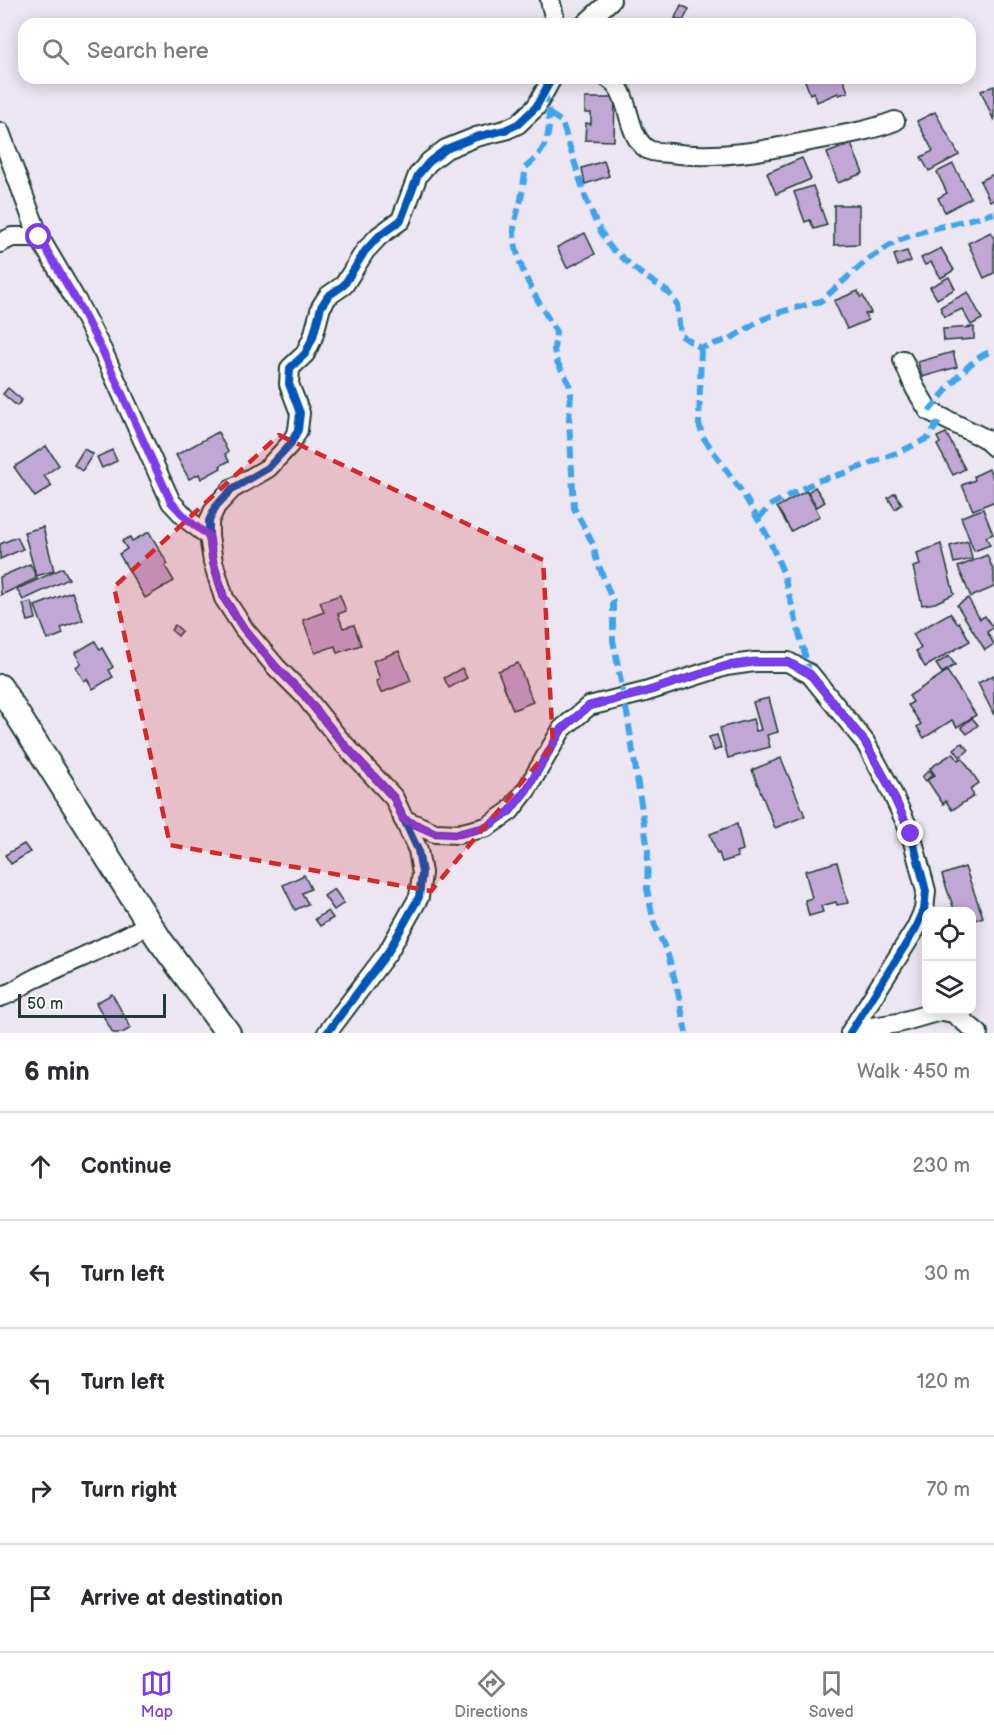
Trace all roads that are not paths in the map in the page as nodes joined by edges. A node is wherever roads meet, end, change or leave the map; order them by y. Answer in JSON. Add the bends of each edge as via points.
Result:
{"nodes":[{"id":1,"x":550,"y":0,"type":"edge"},
{"id":2,"x":610,"y":0,"type":"edge"},
{"id":3,"x":554,"y":18,"type":"edge"},
{"id":4,"x":591,"y":18,"type":"edge"},
{"id":5,"x":549,"y":84,"type":"edge"},
{"id":6,"x":616,"y":84,"type":"edge"},
{"id":7,"x":896,"y":122,"type":"dead end"},
{"id":8,"x":0,"y":132,"type":"edge"},
{"id":9,"x":39,"y":237,"type":"junction"},
{"id":10,"x":0,"y":243,"type":"edge"},
{"id":11,"x":903,"y":360,"type":"dead end"},
{"id":12,"x":994,"y":447,"type":"edge"},
{"id":13,"x":209,"y":536,"type":"junction"},
{"id":14,"x":0,"y":687,"type":"edge"},
{"id":15,"x":403,"y":819,"type":"junction"},
{"id":16,"x":926,"y":891,"type":"junction"},
{"id":17,"x":934,"y":907,"type":"edge"},
{"id":18,"x":149,"y":924,"type":"junction"},
{"id":19,"x":0,"y":997,"type":"edge"},
{"id":20,"x":929,"y":1015,"type":"edge"},
{"id":21,"x":956,"y":1015,"type":"edge"},
{"id":22,"x":851,"y":1032,"type":"edge"},
{"id":23,"x":228,"y":1033,"type":"edge"},
{"id":24,"x":327,"y":1033,"type":"edge"},
{"id":25,"x":978,"y":1033,"type":"edge"}],
"edges":[{"from":1,"to":3,"type":"street"},
{"from":2,"to":4,"type":"street"},
{"from":5,"to":13,"type":"street","via":[[536,107],[518,124],[446,149],[418,175],[401,220],[372,243],[344,285],[328,296],[305,354],[290,368],[289,384],[300,413],[291,443],[268,468],[232,489],[216,506],[209,521]]},
{"from":6,"to":7,"type":"street","via":[[637,134],[648,149],[693,157],[754,152],[869,131]]},
{"from":8,"to":9,"type":"street"},
{"from":9,"to":10,"type":"street","via":[[12,237]]},
{"from":9,"to":13,"type":"street","via":[[104,354],[171,502]]},
{"from":11,"to":12,"type":"street","via":[[929,411],[984,438]]},
{"from":13,"to":15,"type":"street","via":[[224,598],[244,629],[394,798]]},
{"from":14,"to":18,"type":"street"},
{"from":15,"to":16,"type":"street","via":[[435,833],[458,834],[487,827],[510,811],[562,729],[589,706],[726,666],[788,662],[810,674],[865,742],[911,834]]},
{"from":15,"to":24,"type":"street","via":[[418,850],[422,873],[419,897],[388,952]]},
{"from":16,"to":17,"type":"street"},
{"from":16,"to":22,"type":"street","via":[[924,910],[916,928]]},
{"from":18,"to":19,"type":"street"},
{"from":18,"to":23,"type":"street"},
{"from":20,"to":22,"type":"street"},
{"from":21,"to":25,"type":"street"}]}
